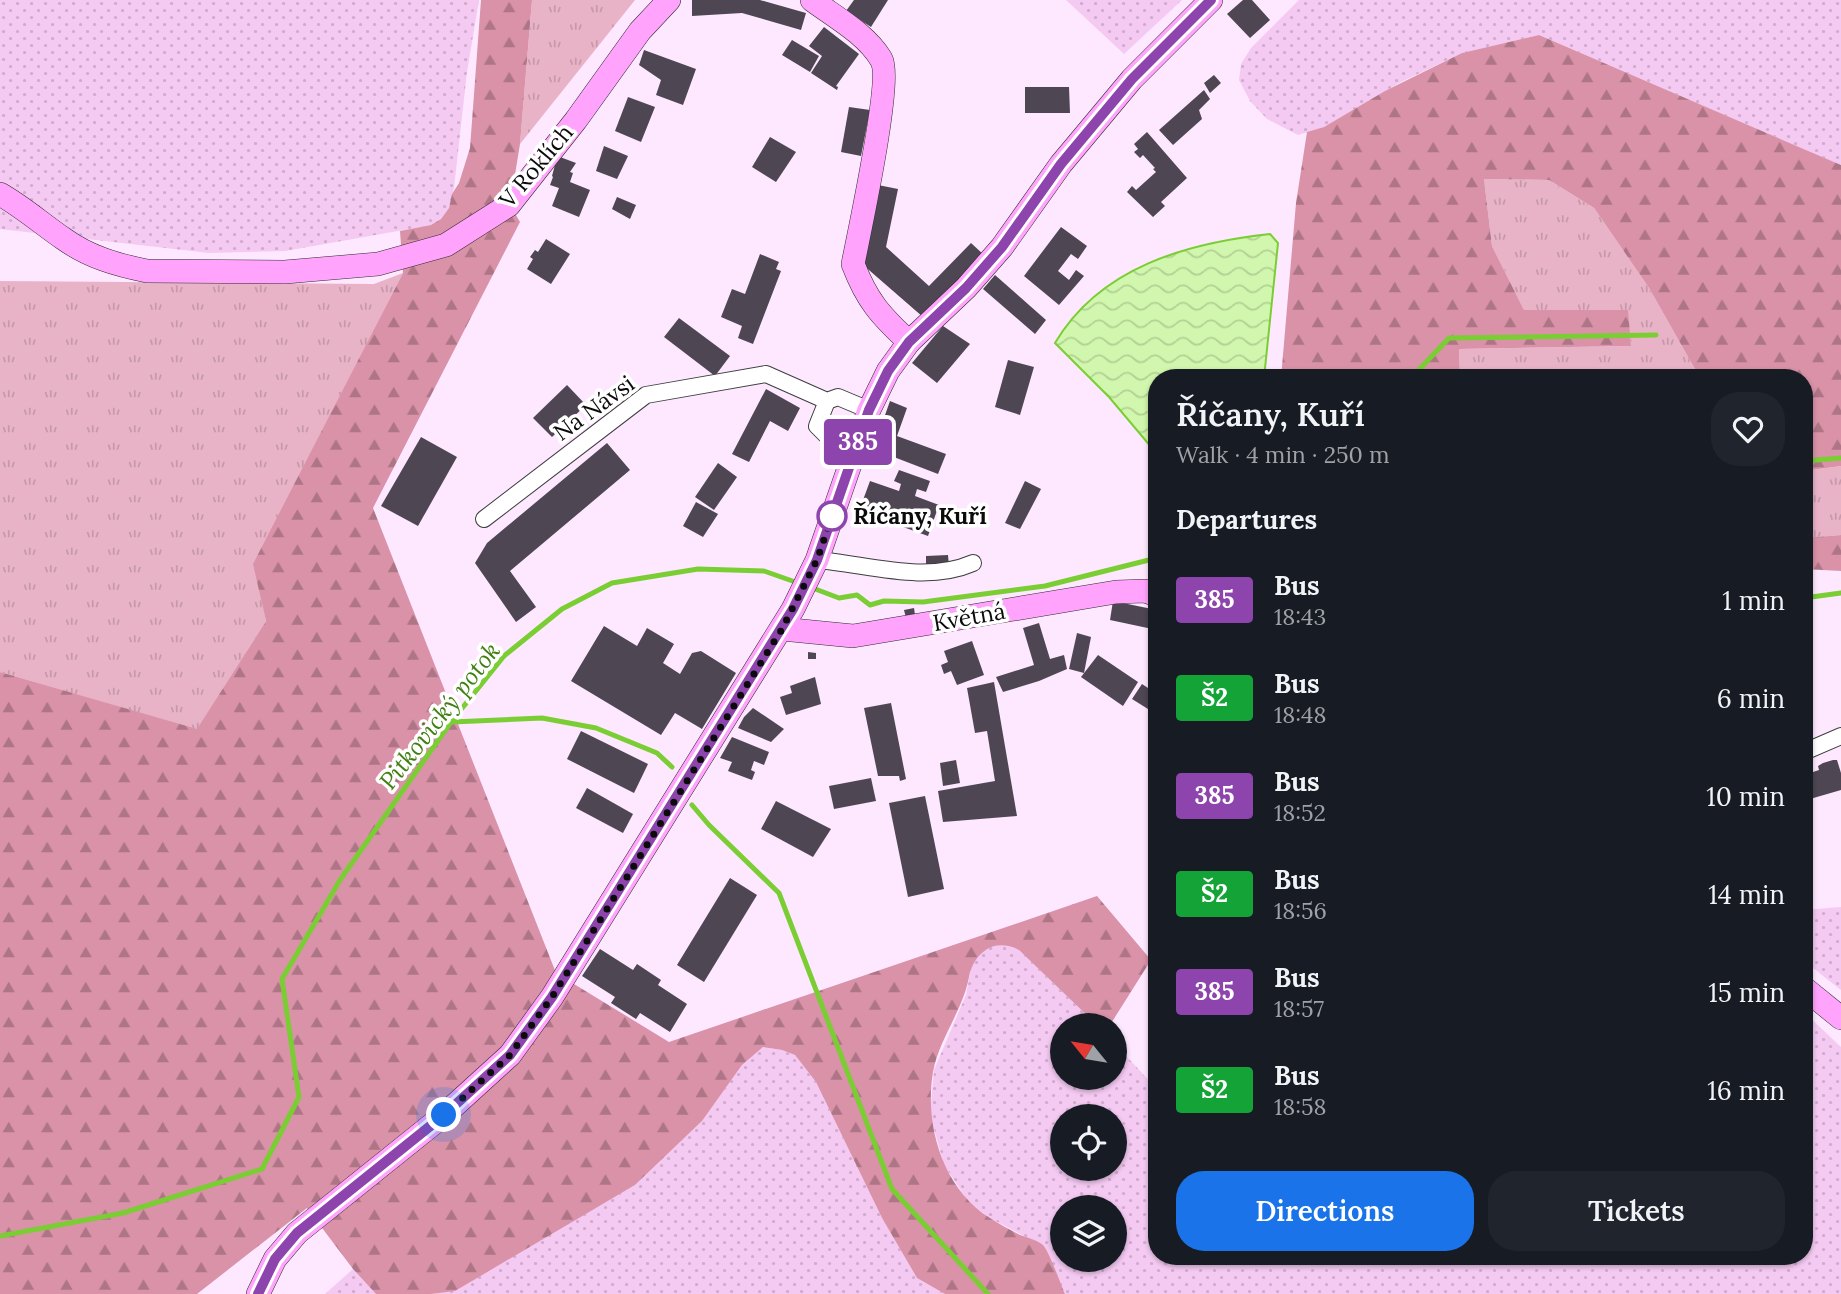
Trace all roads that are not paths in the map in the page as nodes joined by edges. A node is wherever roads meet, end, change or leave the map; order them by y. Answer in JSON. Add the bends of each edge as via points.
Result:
{"nodes":[{"id":1,"x":669,"y":0,"type":"edge"},
{"id":2,"x":812,"y":0,"type":"edge"},
{"id":3,"x":1211,"y":0,"type":"edge"},
{"id":4,"x":0,"y":194,"type":"edge"},
{"id":5,"x":909,"y":342,"type":"junction"},
{"id":6,"x":827,"y":401,"type":"junction"},
{"id":7,"x":869,"y":410,"type":"junction"},
{"id":8,"x":855,"y":450,"type":"junction"},
{"id":9,"x":484,"y":519,"type":"dead end"},
{"id":10,"x":973,"y":563,"type":"dead end"},
{"id":11,"x":814,"y":566,"type":"junction"},
{"id":12,"x":1148,"y":593,"type":"edge"},
{"id":13,"x":782,"y":629,"type":"junction"},
{"id":14,"x":1841,"y":736,"type":"edge"},
{"id":15,"x":1813,"y":748,"type":"edge"},
{"id":16,"x":1813,"y":995,"type":"edge"},
{"id":17,"x":1841,"y":1018,"type":"edge"},
{"id":18,"x":258,"y":1294,"type":"edge"}],
"edges":[{"from":1,"to":4,"type":"street","name":"V Roklích","via":[[640,31],[509,205],[446,245],[378,264],[299,271],[147,271],[88,253]]},
{"from":2,"to":5,"type":"street","via":[[859,34],[883,61],[884,92],[853,264],[879,314]]},
{"from":3,"to":5,"type":"street","via":[[1114,100],[966,288]]},
{"from":5,"to":7,"type":"street"},
{"from":6,"to":7,"type":"street","name":"Na Návsi","via":[[838,397]]},
{"from":6,"to":8,"type":"street","via":[[817,426],[831,440]]},
{"from":6,"to":9,"type":"street","name":"Na Návsi","via":[[766,374],[646,395]]},
{"from":7,"to":8,"type":"street"},
{"from":8,"to":11,"type":"street"},
{"from":10,"to":11,"type":"street","via":[[956,570],[912,573]]},
{"from":11,"to":13,"type":"street"},
{"from":12,"to":13,"type":"street","name":"Květná","via":[[1116,592],[853,636]]},
{"from":13,"to":18,"type":"street","via":[[552,997],[510,1055],[444,1115],[310,1222],[275,1259]]},
{"from":14,"to":15,"type":"street"},
{"from":16,"to":17,"type":"street"}]}
